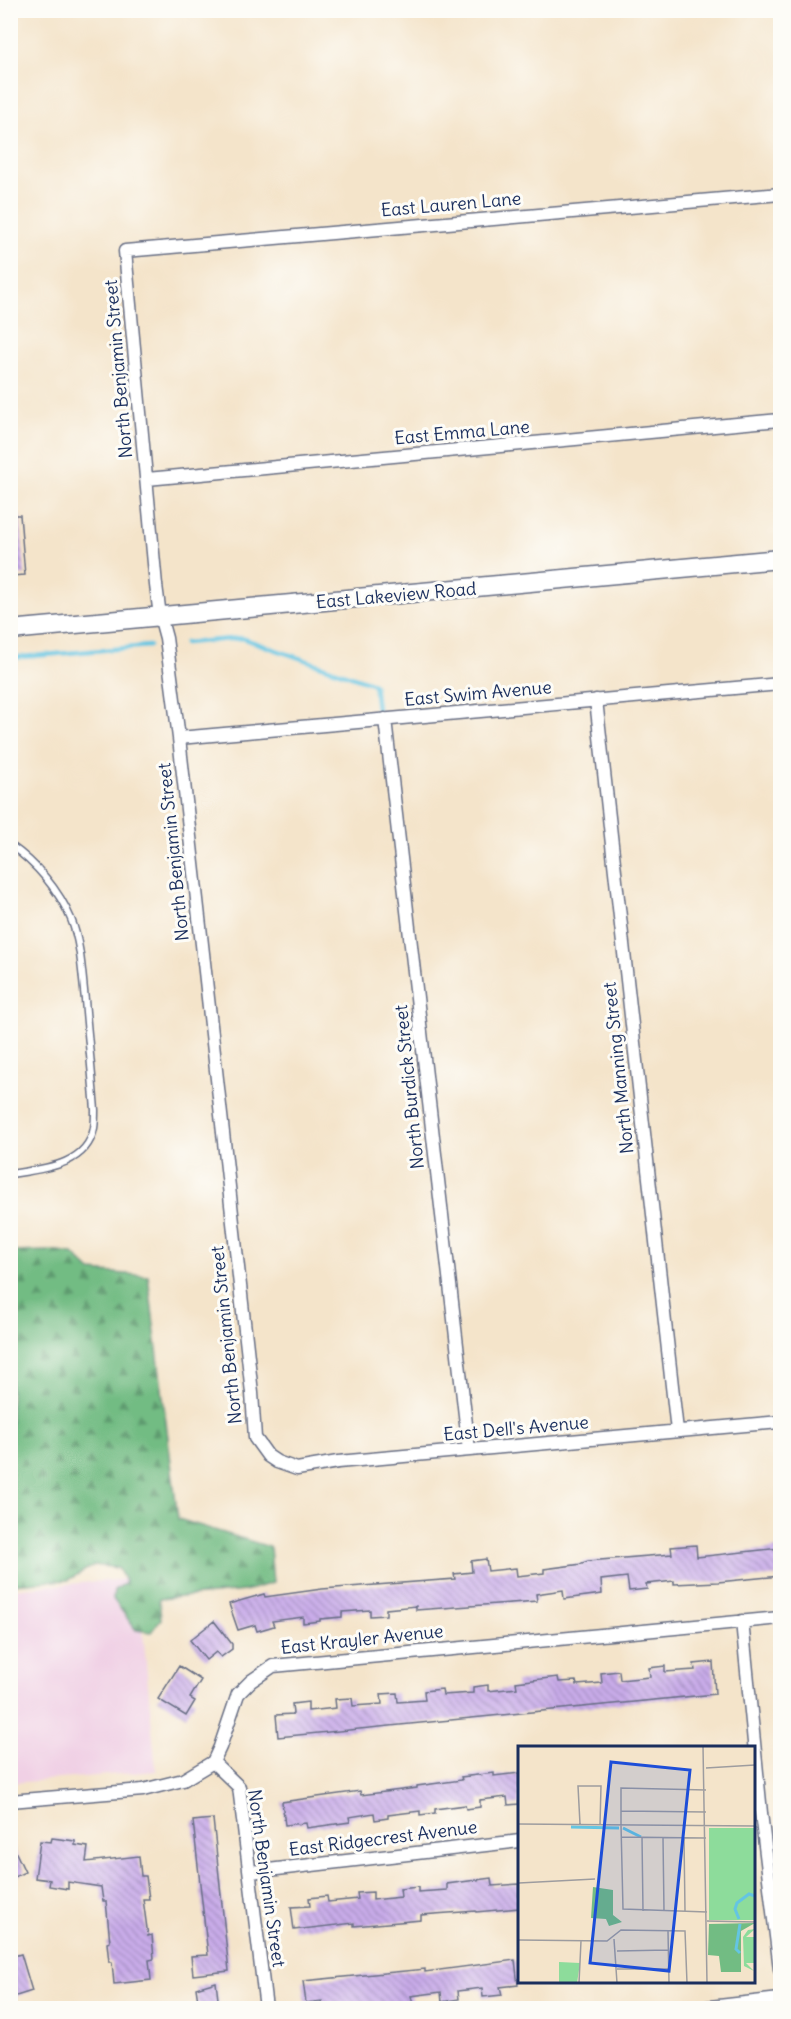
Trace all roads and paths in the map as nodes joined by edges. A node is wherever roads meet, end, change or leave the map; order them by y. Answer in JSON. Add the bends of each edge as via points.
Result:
{"nodes":[{"id":1,"x":780,"y":194,"type":"edge"},
{"id":2,"x":125,"y":250,"type":"joint"},
{"id":3,"x":780,"y":420,"type":"edge"},
{"id":4,"x":147,"y":479,"type":"junction"},
{"id":5,"x":780,"y":560,"type":"edge"},
{"id":6,"x":160,"y":616,"type":"junction"},
{"id":7,"x":10,"y":630,"type":"edge"},
{"id":8,"x":780,"y":684,"type":"edge"},
{"id":9,"x":596,"y":700,"type":"junction"},
{"id":10,"x":385,"y":719,"type":"junction"},
{"id":11,"x":179,"y":738,"type":"junction"},
{"id":12,"x":10,"y":845,"type":"edge"},
{"id":13,"x":10,"y":1174,"type":"edge"},
{"id":14,"x":780,"y":1422,"type":"edge"},
{"id":15,"x":677,"y":1431,"type":"junction"},
{"id":16,"x":261,"y":1448,"type":"joint"},
{"id":17,"x":468,"y":1450,"type":"junction"},
{"id":18,"x":780,"y":1618,"type":"edge"},
{"id":19,"x":742,"y":1621,"type":"junction"},
{"id":20,"x":752,"y":1746,"type":"edge"},
{"id":21,"x":213,"y":1762,"type":"junction"},
{"id":22,"x":755,"y":1787,"type":"edge"},
{"id":23,"x":10,"y":1801,"type":"edge"},
{"id":24,"x":757,"y":1813,"type":"edge"},
{"id":25,"x":518,"y":1841,"type":"edge"},
{"id":26,"x":251,"y":1872,"type":"junction"},
{"id":27,"x":780,"y":1969,"type":"edge"},
{"id":28,"x":780,"y":1999,"type":"edge"},
{"id":29,"x":266,"y":2008,"type":"edge"},
{"id":30,"x":700,"y":2008,"type":"edge"}],
"edges":[{"from":1,"to":2,"type":"street","name":"East Lauren Lane"},
{"from":2,"to":4,"type":"street","name":"North Benjamin Street"},
{"from":3,"to":4,"type":"street","name":"East Emma Lane"},
{"from":4,"to":6,"type":"street","name":"North Benjamin Street"},
{"from":5,"to":6,"type":"street","name":"East Lakeview Road"},
{"from":6,"to":7,"type":"street","name":"East Lakeview Road"},
{"from":6,"to":11,"type":"street","name":"North Benjamin Street"},
{"from":8,"to":9,"type":"street","name":"East Swim Avenue"},
{"from":9,"to":10,"type":"street","name":"East Swim Avenue"},
{"from":9,"to":15,"type":"street","name":"North Manning Street"},
{"from":10,"to":11,"type":"street","name":"East Swim Avenue"},
{"from":10,"to":17,"type":"street","name":"North Burdick Street"},
{"from":11,"to":16,"type":"street","name":"North Benjamin Street","via":[[253,1427]]},
{"from":12,"to":13,"type":"lane","via":[[38,869],[71,920],[81,963],[95,1110],[94,1130],[79,1155],[64,1163]]},
{"from":14,"to":15,"type":"street","name":"East Dell's Avenue"},
{"from":15,"to":17,"type":"street","name":"East Dell's Avenue"},
{"from":16,"to":17,"type":"street","name":"East Dell's Avenue","via":[[277,1462],[297,1469]]},
{"from":18,"to":19,"type":"street","name":"East Krayler Avenue"},
{"from":19,"to":20,"type":"street"},
{"from":19,"to":21,"type":"street","name":"East Krayler Avenue","via":[[273,1666],[238,1694]]},
{"from":21,"to":23,"type":"street","via":[[183,1780],[143,1790]]},
{"from":21,"to":26,"type":"street","name":"North Benjamin Street","via":[[239,1787]]},
{"from":22,"to":24,"type":"street"},
{"from":24,"to":27,"type":"street"},
{"from":25,"to":26,"type":"street","name":"East Ridgecrest Avenue"},
{"from":26,"to":29,"type":"street","name":"North Benjamin Street"},
{"from":28,"to":30,"type":"street"}]}
